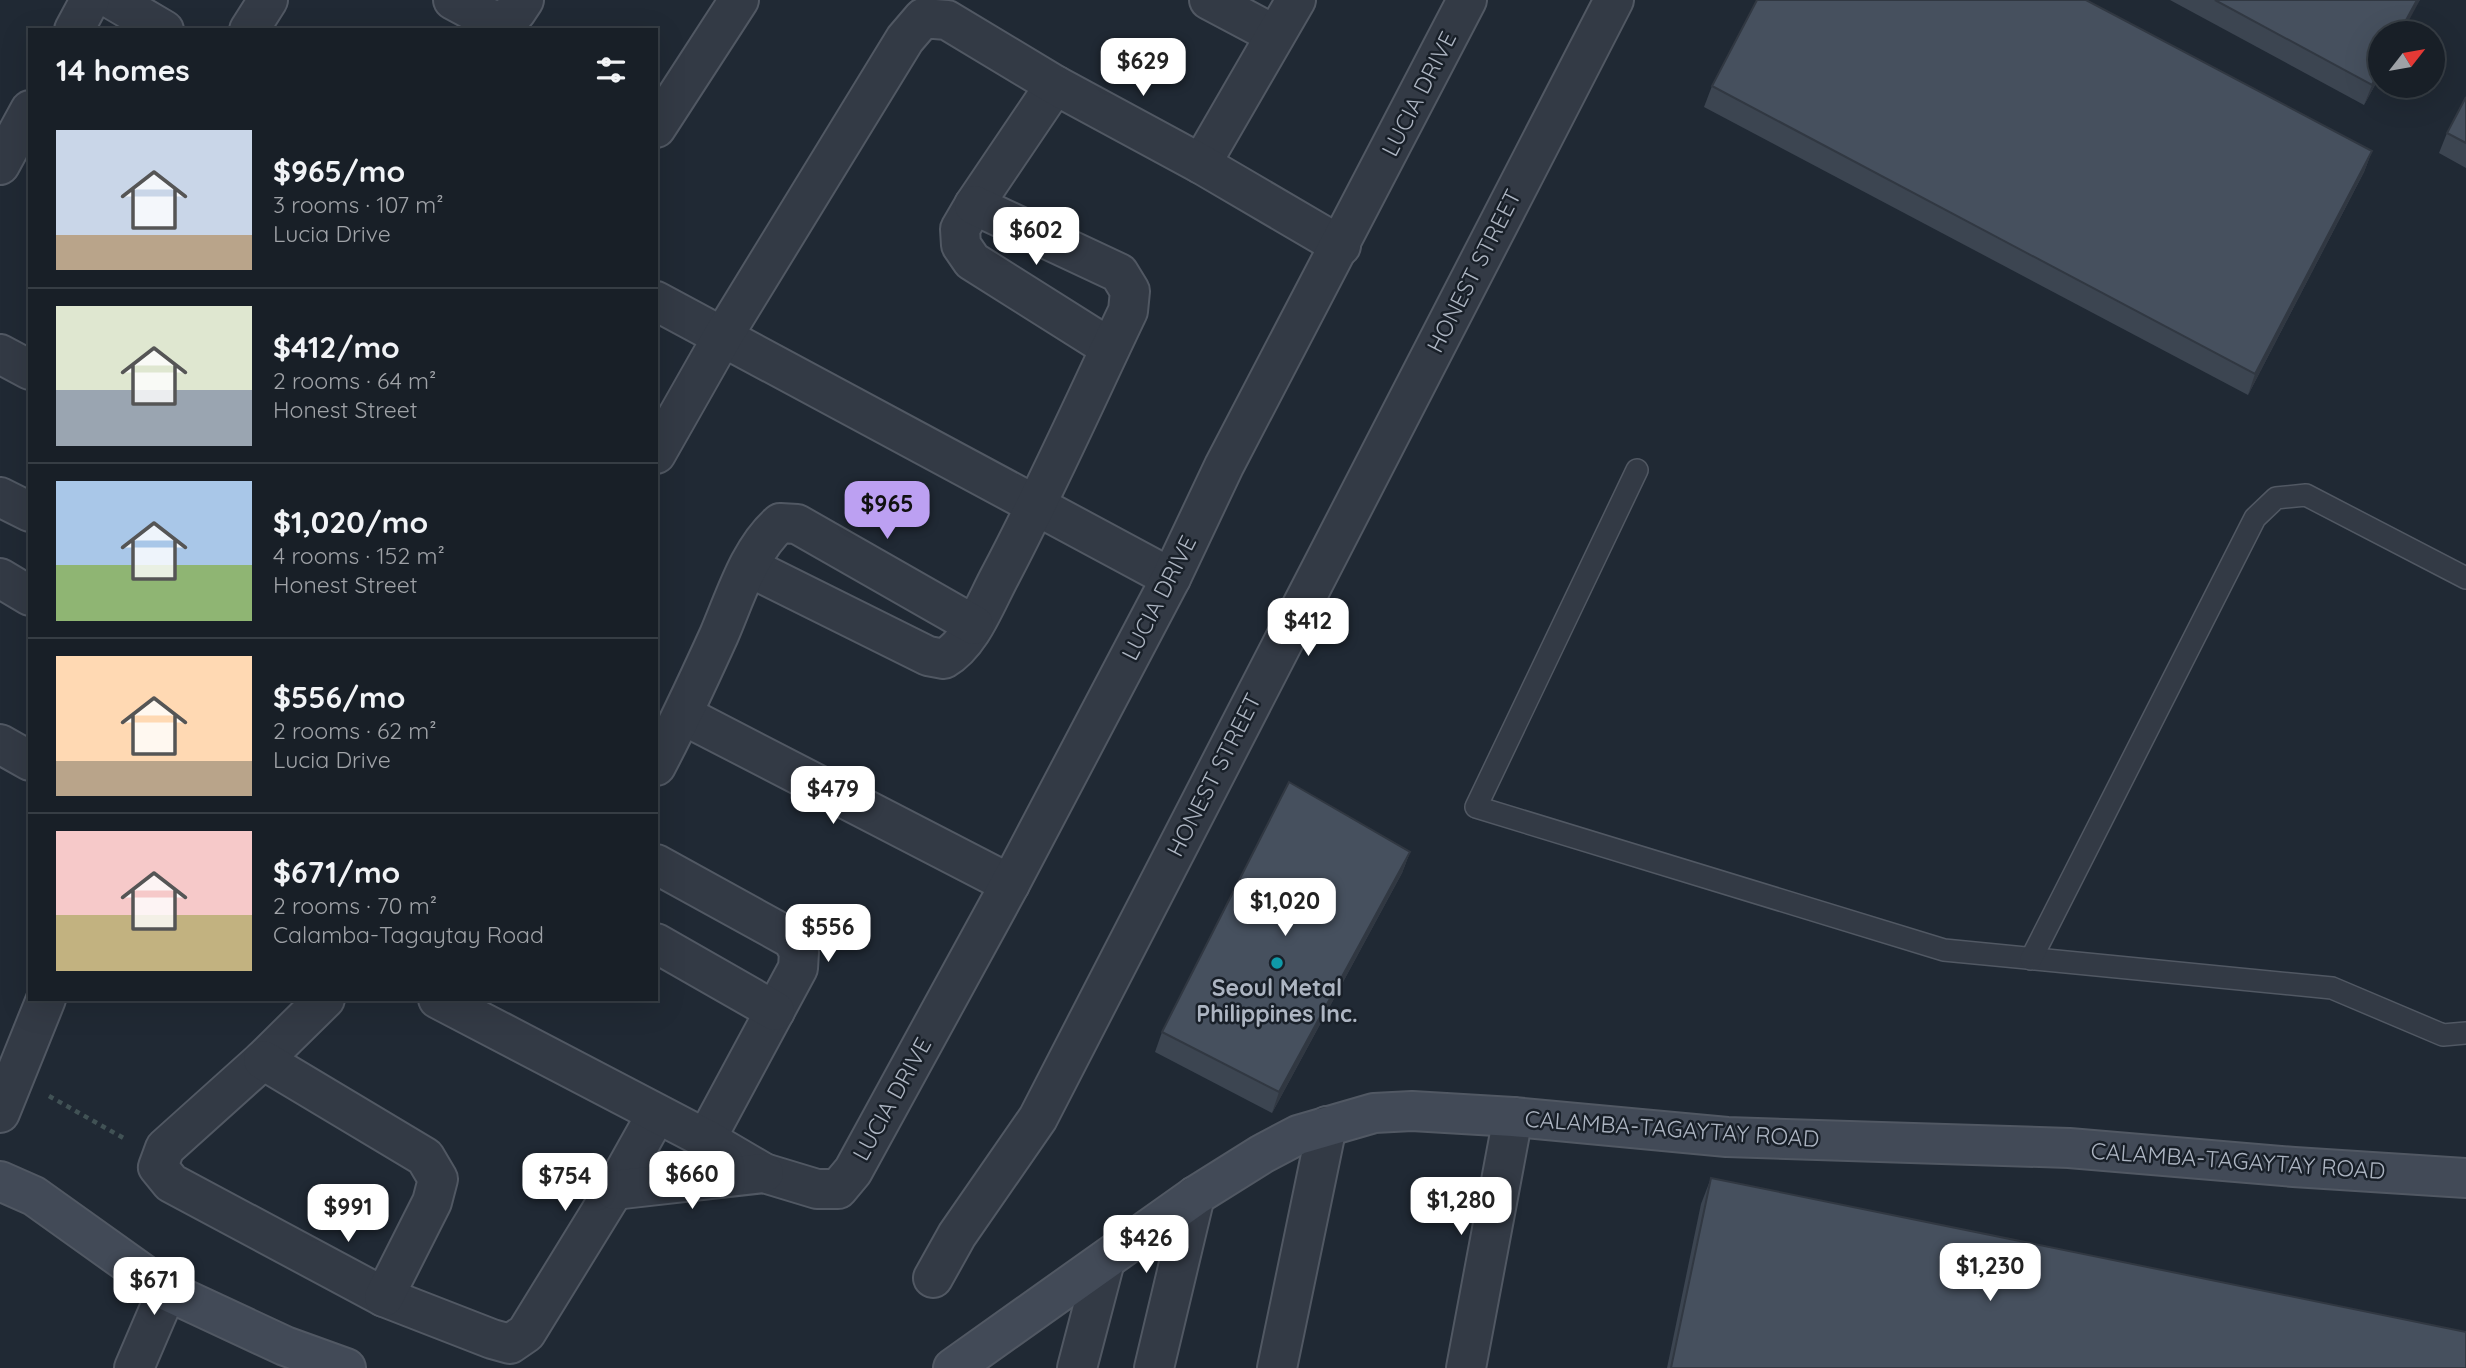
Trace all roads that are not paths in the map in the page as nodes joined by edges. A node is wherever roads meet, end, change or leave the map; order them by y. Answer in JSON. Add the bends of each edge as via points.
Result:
{"nodes":[{"id":1,"x":90,"y":0,"type":"edge"},
{"id":2,"x":113,"y":0,"type":"edge"},
{"id":3,"x":268,"y":0,"type":"edge"},
{"id":4,"x":453,"y":0,"type":"edge"},
{"id":5,"x":523,"y":0,"type":"edge"},
{"id":6,"x":739,"y":0,"type":"edge"},
{"id":7,"x":1209,"y":0,"type":"edge"},
{"id":8,"x":1296,"y":0,"type":"edge"},
{"id":9,"x":1467,"y":0,"type":"edge"},
{"id":10,"x":1614,"y":0,"type":"edge"},
{"id":11,"x":75,"y":28,"type":"edge"},
{"id":12,"x":161,"y":28,"type":"edge"},
{"id":13,"x":251,"y":28,"type":"edge"},
{"id":14,"x":1275,"y":35,"type":"junction"},
{"id":15,"x":1055,"y":85,"type":"junction"},
{"id":16,"x":28,"y":114,"type":"edge"},
{"id":17,"x":658,"y":125,"type":"edge"},
{"id":18,"x":1201,"y":164,"type":"junction"},
{"id":19,"x":0,"y":165,"type":"edge"},
{"id":20,"x":974,"y":205,"type":"junction"},
{"id":21,"x":1341,"y":246,"type":"junction"},
{"id":22,"x":658,"y":302,"type":"edge"},
{"id":23,"x":723,"y":336,"type":"junction"},
{"id":24,"x":1110,"y":348,"type":"junction"},
{"id":25,"x":0,"y":354,"type":"edge"},
{"id":26,"x":28,"y":369,"type":"edge"},
{"id":27,"x":658,"y":450,"type":"edge"},
{"id":28,"x":1637,"y":470,"type":"dead end"},
{"id":29,"x":0,"y":497,"type":"edge"},
{"id":30,"x":1037,"y":505,"type":"junction"},
{"id":31,"x":28,"y":511,"type":"edge"},
{"id":32,"x":749,"y":567,"type":"junction"},
{"id":33,"x":0,"y":578,"type":"edge"},
{"id":34,"x":1171,"y":578,"type":"junction"},
{"id":35,"x":2466,"y":578,"type":"edge"},
{"id":36,"x":28,"y":595,"type":"edge"},
{"id":37,"x":974,"y":625,"type":"junction"},
{"id":38,"x":684,"y":715,"type":"junction"},
{"id":39,"x":0,"y":744,"type":"edge"},
{"id":40,"x":28,"y":760,"type":"edge"},
{"id":41,"x":658,"y":762,"type":"edge"},
{"id":42,"x":658,"y":865,"type":"edge"},
{"id":43,"x":1010,"y":884,"type":"junction"},
{"id":44,"x":658,"y":944,"type":"edge"},
{"id":45,"x":2031,"y":959,"type":"junction"},
{"id":46,"x":42,"y":1001,"type":"edge"},
{"id":47,"x":43,"y":1001,"type":"edge"},
{"id":48,"x":323,"y":1001,"type":"edge"},
{"id":49,"x":442,"y":1001,"type":"edge"},
{"id":50,"x":775,"y":1011,"type":"junction"},
{"id":51,"x":2466,"y":1033,"type":"edge"},
{"id":52,"x":0,"y":1040,"type":"edge"},
{"id":53,"x":263,"y":1060,"type":"junction"},
{"id":54,"x":0,"y":1114,"type":"edge"},
{"id":55,"x":656,"y":1115,"type":"junction"},
{"id":56,"x":1513,"y":1117,"type":"junction"},
{"id":57,"x":1327,"y":1126,"type":"junction"},
{"id":58,"x":706,"y":1139,"type":"junction"},
{"id":59,"x":764,"y":1174,"type":"junction"},
{"id":60,"x":2466,"y":1178,"type":"edge"},
{"id":61,"x":0,"y":1181,"type":"edge"},
{"id":62,"x":614,"y":1190,"type":"junction"},
{"id":63,"x":1195,"y":1196,"type":"junction"},
{"id":64,"x":1105,"y":1261,"type":"junction"},
{"id":65,"x":933,"y":1278,"type":"dead end"},
{"id":66,"x":167,"y":1291,"type":"junction"},
{"id":67,"x":384,"y":1297,"type":"junction"},
{"id":68,"x":134,"y":1368,"type":"edge"},
{"id":69,"x":346,"y":1368,"type":"edge"},
{"id":70,"x":953,"y":1368,"type":"edge"},
{"id":71,"x":1077,"y":1368,"type":"edge"},
{"id":72,"x":1154,"y":1368,"type":"edge"},
{"id":73,"x":1277,"y":1368,"type":"edge"},
{"id":74,"x":1466,"y":1368,"type":"edge"}],
"edges":[{"from":1,"to":11,"type":"street"},
{"from":2,"to":12,"type":"street"},
{"from":3,"to":13,"type":"street"},
{"from":4,"to":5,"type":"street","via":[[499,22],[516,12]]},
{"from":6,"to":17,"type":"street"},
{"from":7,"to":14,"type":"street"},
{"from":8,"to":14,"type":"street"},
{"from":9,"to":21,"type":"street","name":"LUCIA DRIVE"},
{"from":10,"to":65,"type":"street","name":"HONEST STREET","via":[[1038,1118],[957,1235]]},
{"from":14,"to":18,"type":"street"},
{"from":15,"to":18,"type":"street"},
{"from":15,"to":20,"type":"street"},
{"from":15,"to":23,"type":"street","via":[[947,20],[923,18],[905,38]]},
{"from":16,"to":19,"type":"street"},
{"from":18,"to":21,"type":"street"},
{"from":20,"to":24,"type":"street","via":[[960,229],[961,246],[972,261]]},
{"from":20,"to":24,"type":"street","via":[[1119,273],[1130,291],[1128,311]]},
{"from":21,"to":34,"type":"street","name":"LUCIA DRIVE","via":[[1224,466]]},
{"from":22,"to":23,"type":"street"},
{"from":23,"to":27,"type":"street"},
{"from":23,"to":30,"type":"street"},
{"from":24,"to":30,"type":"street"},
{"from":25,"to":26,"type":"street"},
{"from":28,"to":45,"type":"lane","via":[[1476,807],[1944,950]]},
{"from":29,"to":31,"type":"street"},
{"from":30,"to":34,"type":"street"},
{"from":30,"to":37,"type":"street"},
{"from":32,"to":37,"type":"street","via":[[928,656],[944,659],[956,652]]},
{"from":32,"to":37,"type":"street","via":[[766,535],[780,523],[797,524]]},
{"from":32,"to":38,"type":"street"},
{"from":33,"to":36,"type":"street"},
{"from":34,"to":43,"type":"street","name":"LUCIA DRIVE"},
{"from":35,"to":45,"type":"lane","via":[[2306,495],[2276,498],[2255,519]]},
{"from":38,"to":41,"type":"street"},
{"from":38,"to":43,"type":"street"},
{"from":39,"to":40,"type":"street"},
{"from":42,"to":50,"type":"street","via":[[792,939],[799,952],[798,968]]},
{"from":43,"to":59,"type":"street","name":"LUCIA DRIVE","via":[[853,1171],[838,1189],[817,1189]]},
{"from":44,"to":50,"type":"street"},
{"from":45,"to":51,"type":"lane","via":[[2332,988],[2443,1035]]},
{"from":46,"to":52,"type":"street"},
{"from":47,"to":54,"type":"street"},
{"from":48,"to":53,"type":"street"},
{"from":49,"to":55,"type":"street"},
{"from":50,"to":58,"type":"street"},
{"from":53,"to":67,"type":"street","via":[[425,1157],[438,1179],[432,1202]]},
{"from":53,"to":67,"type":"street","via":[[165,1148],[158,1167],[171,1183]]},
{"from":55,"to":58,"type":"street"},
{"from":55,"to":62,"type":"street"},
{"from":56,"to":57,"type":"main road","name":"CALAMBA-TAGAYTAY ROAD","via":[[1412,1111],[1374,1113]]},
{"from":56,"to":60,"type":"main road","name":"CALAMBA-TAGAYTAY ROAD","via":[[1727,1138],[2068,1148]]},
{"from":56,"to":74,"type":"street"},
{"from":57,"to":63,"type":"main road","name":"CALAMBA-TAGAYTAY ROAD","via":[[1262,1154]]},
{"from":57,"to":73,"type":"street"},
{"from":58,"to":59,"type":"street"},
{"from":59,"to":62,"type":"street"},
{"from":61,"to":66,"type":"main road","via":[[34,1196]]},
{"from":62,"to":67,"type":"street","via":[[526,1333],[510,1344]]},
{"from":63,"to":64,"type":"main road","name":"CALAMBA-TAGAYTAY ROAD"},
{"from":63,"to":72,"type":"street"},
{"from":64,"to":70,"type":"main road","name":"CALAMBA-TAGAYTAY ROAD"},
{"from":64,"to":71,"type":"street"},
{"from":66,"to":68,"type":"street"},
{"from":66,"to":69,"type":"main road","via":[[285,1346]]}]}
